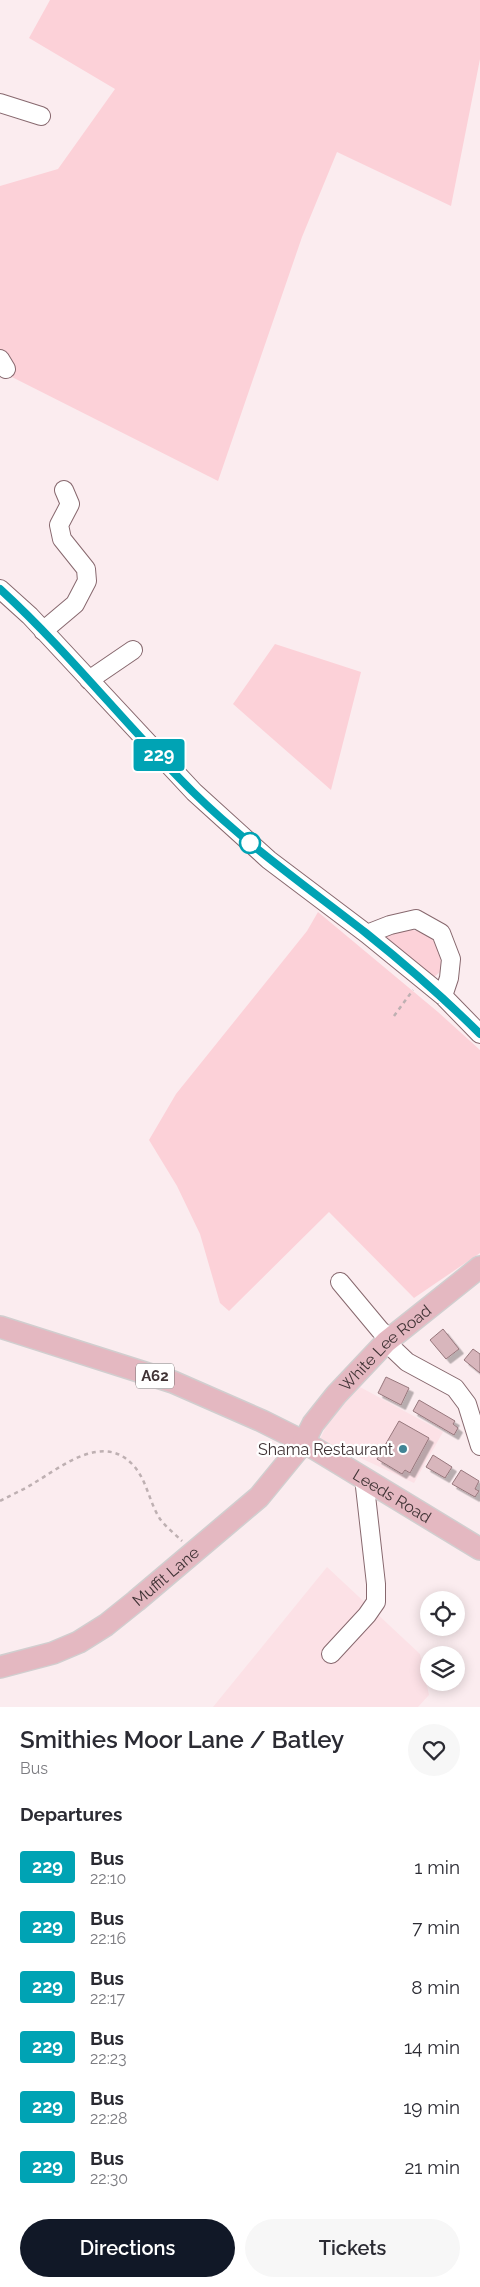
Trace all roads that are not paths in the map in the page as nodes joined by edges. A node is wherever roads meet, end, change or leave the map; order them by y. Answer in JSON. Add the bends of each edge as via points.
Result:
{"nodes":[{"id":1,"x":0,"y":103,"type":"edge"},
{"id":2,"x":41,"y":116,"type":"dead end"},
{"id":3,"x":64,"y":490,"type":"dead end"},
{"id":4,"x":0,"y":589,"type":"edge"},
{"id":5,"x":43,"y":631,"type":"junction"},
{"id":6,"x":133,"y":650,"type":"dead end"},
{"id":7,"x":89,"y":680,"type":"junction"},
{"id":8,"x":367,"y":934,"type":"junction"},
{"id":9,"x":442,"y":996,"type":"junction"},
{"id":10,"x":480,"y":1034,"type":"edge"},
{"id":11,"x":480,"y":1267,"type":"edge"},
{"id":12,"x":340,"y":1282,"type":"dead end"},
{"id":13,"x":0,"y":1327,"type":"edge"},
{"id":14,"x":388,"y":1341,"type":"junction"},
{"id":15,"x":475,"y":1408,"type":"edge"},
{"id":16,"x":304,"y":1442,"type":"junction"},
{"id":17,"x":480,"y":1446,"type":"edge"},
{"id":18,"x":364,"y":1478,"type":"junction"},
{"id":19,"x":480,"y":1548,"type":"edge"},
{"id":20,"x":331,"y":1654,"type":"dead end"},
{"id":21,"x":0,"y":1667,"type":"edge"}],
"edges":[{"from":1,"to":2,"type":"street"},
{"from":3,"to":5,"type":"street","via":[[70,504],[60,525],[62,539],[86,569],[87,581],[75,604]]},
{"from":4,"to":5,"type":"street"},
{"from":5,"to":7,"type":"street"},
{"from":6,"to":7,"type":"street"},
{"from":7,"to":8,"type":"street","via":[[194,792],[269,860]]},
{"from":8,"to":9,"type":"street"},
{"from":8,"to":9,"type":"street","via":[[416,919],[441,933],[451,959],[449,978]]},
{"from":9,"to":10,"type":"street"},
{"from":11,"to":14,"type":"main road","name":"White Lee Road"},
{"from":12,"to":14,"type":"street"},
{"from":13,"to":16,"type":"main road","number":"A62","via":[[173,1382]]},
{"from":14,"to":15,"type":"street","via":[[406,1362],[455,1388],[467,1404]]},
{"from":14,"to":16,"type":"main road","name":"White Lee Road","via":[[336,1395],[313,1424]]},
{"from":15,"to":17,"type":"street"},
{"from":16,"to":18,"type":"main road","name":"Leeds Road","number":"A62"},
{"from":16,"to":21,"type":"main road","name":"Muffit Lane","via":[[259,1497],[106,1625],[53,1653]]},
{"from":18,"to":19,"type":"main road","name":"Leeds Road","number":"A62"},
{"from":18,"to":20,"type":"street","via":[[376,1602]]}]}
